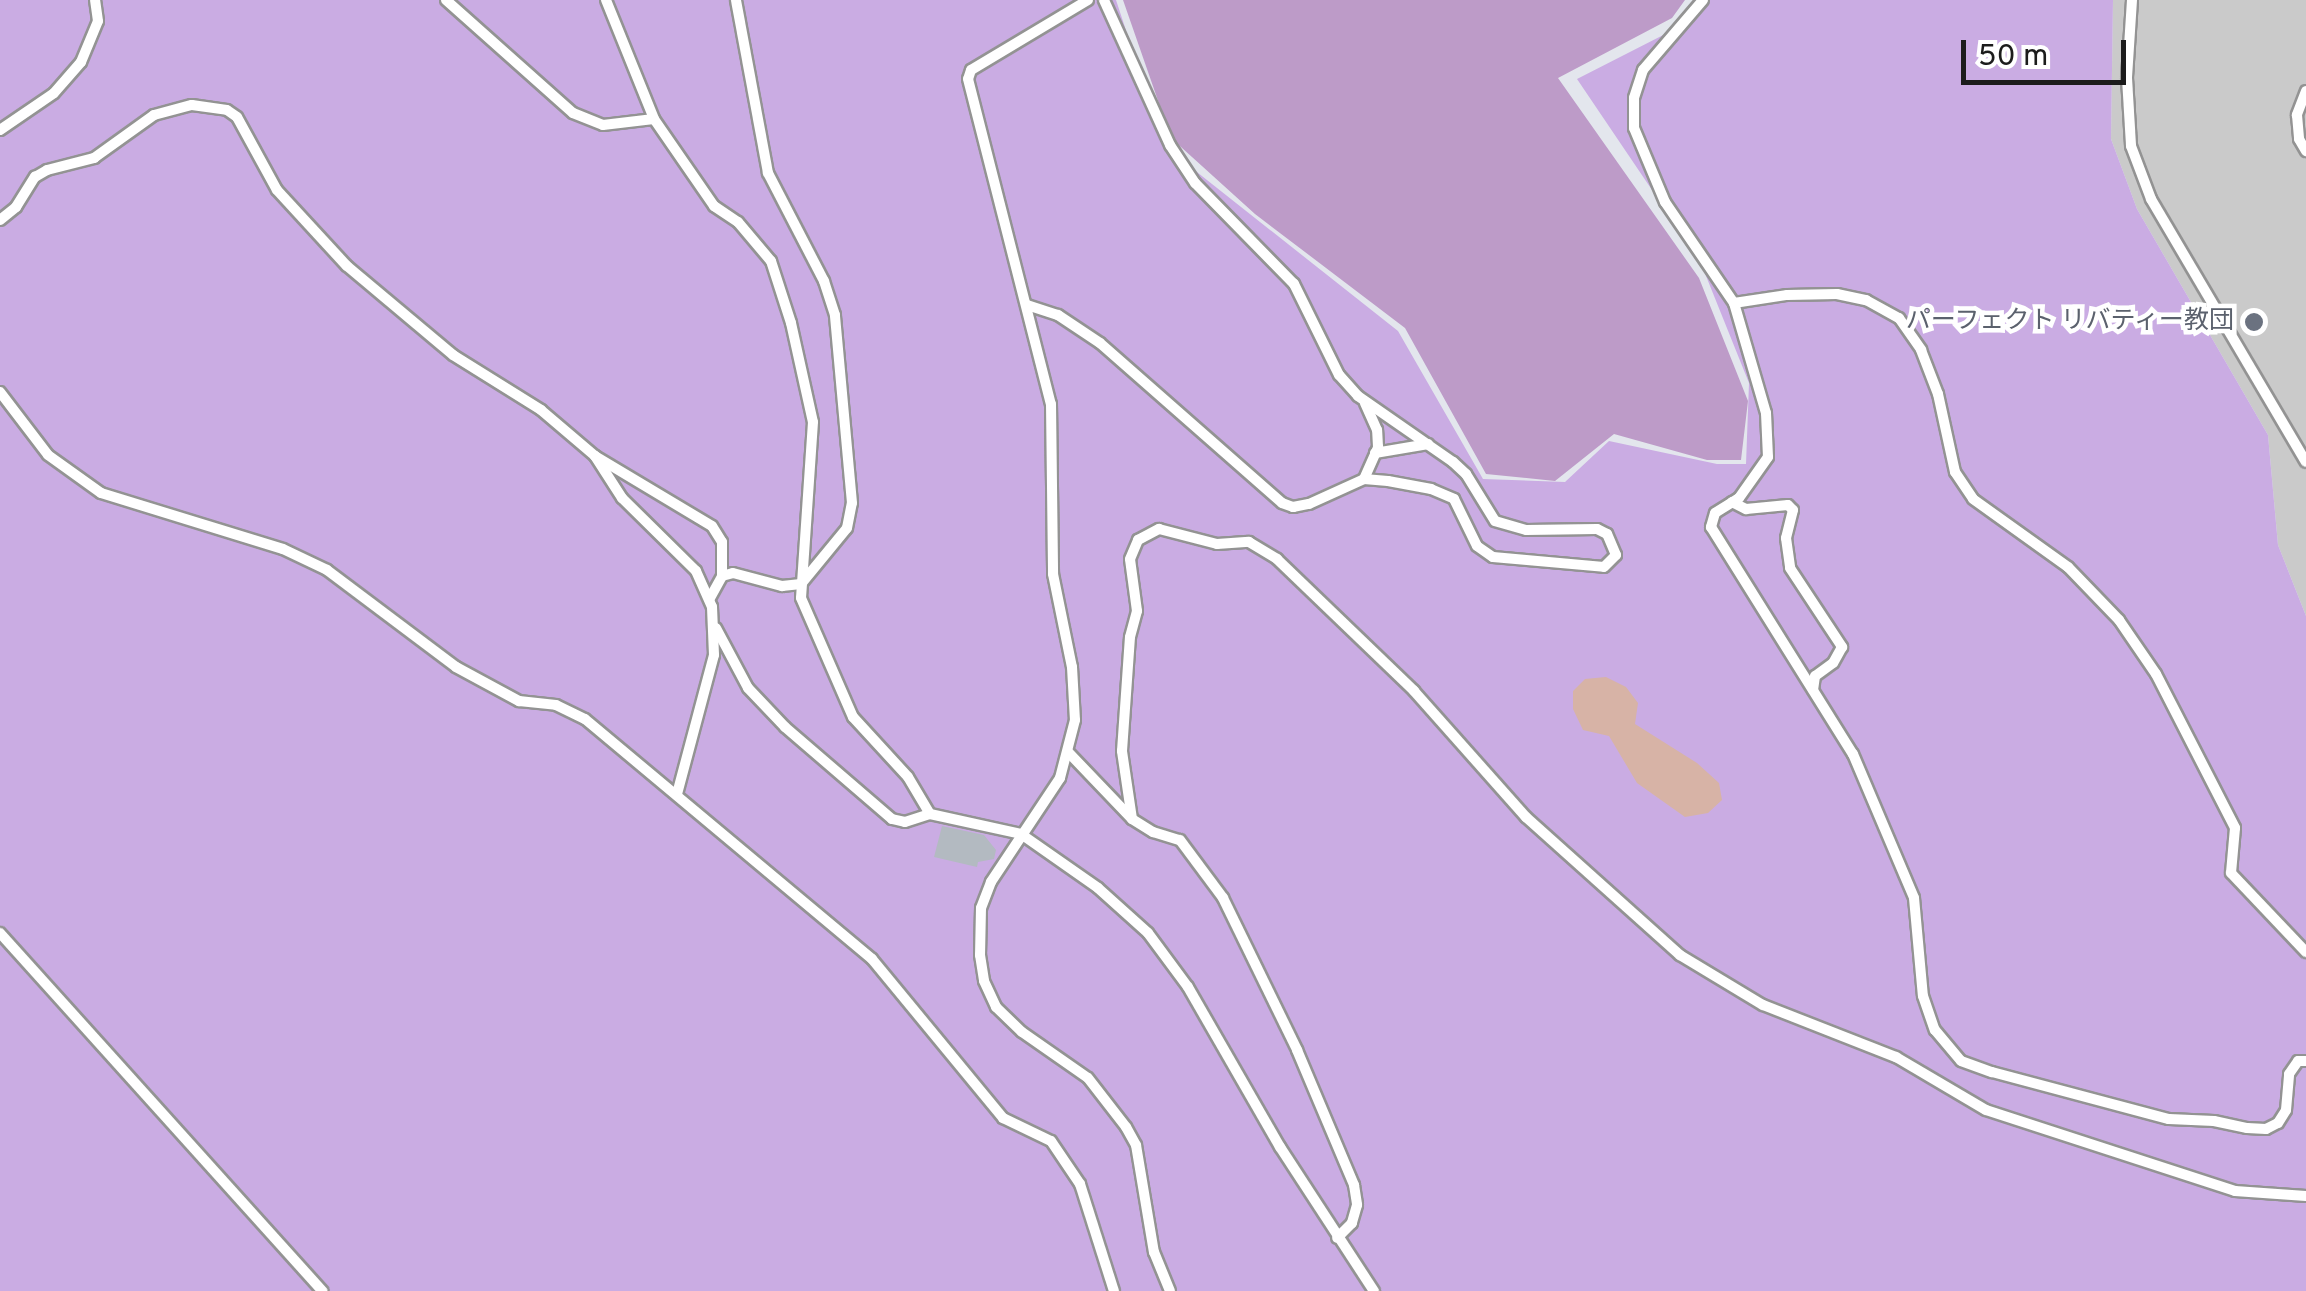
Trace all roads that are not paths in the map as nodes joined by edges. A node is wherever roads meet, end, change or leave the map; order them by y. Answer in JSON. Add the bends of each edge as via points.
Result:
{"nodes":[{"id":1,"x":95,"y":0,"type":"edge"},
{"id":2,"x":446,"y":0,"type":"edge"},
{"id":3,"x":606,"y":0,"type":"edge"},
{"id":4,"x":736,"y":0,"type":"edge"},
{"id":5,"x":1088,"y":0,"type":"edge"},
{"id":6,"x":1104,"y":0,"type":"edge"},
{"id":7,"x":1703,"y":0,"type":"edge"},
{"id":8,"x":2132,"y":0,"type":"edge"},
{"id":9,"x":2306,"y":91,"type":"edge"},
{"id":10,"x":654,"y":119,"type":"junction"},
{"id":11,"x":0,"y":130,"type":"edge"},
{"id":12,"x":2306,"y":151,"type":"edge"},
{"id":13,"x":0,"y":220,"type":"edge"},
{"id":14,"x":1734,"y":303,"type":"junction"},
{"id":15,"x":1028,"y":305,"type":"junction"},
{"id":16,"x":0,"y":392,"type":"edge"},
{"id":17,"x":1361,"y":398,"type":"junction"},
{"id":18,"x":1430,"y":444,"type":"junction"},
{"id":19,"x":1375,"y":453,"type":"junction"},
{"id":20,"x":595,"y":456,"type":"junction"},
{"id":21,"x":2306,"y":462,"type":"edge"},
{"id":22,"x":1364,"y":479,"type":"junction"},
{"id":23,"x":1732,"y":502,"type":"junction"},
{"id":24,"x":722,"y":576,"type":"junction"},
{"id":25,"x":801,"y":584,"type":"junction"},
{"id":26,"x":710,"y":599,"type":"junction"},
{"id":27,"x":716,"y":628,"type":"junction"},
{"id":28,"x":1813,"y":690,"type":"junction"},
{"id":29,"x":1069,"y":753,"type":"junction"},
{"id":30,"x":678,"y":794,"type":"junction"},
{"id":31,"x":930,"y":814,"type":"junction"},
{"id":32,"x":1132,"y":819,"type":"junction"},
{"id":33,"x":1022,"y":834,"type":"junction"},
{"id":34,"x":0,"y":933,"type":"edge"},
{"id":35,"x":2306,"y":952,"type":"edge"},
{"id":36,"x":2306,"y":1062,"type":"edge"},
{"id":37,"x":2306,"y":1196,"type":"edge"},
{"id":38,"x":1337,"y":1238,"type":"junction"},
{"id":39,"x":322,"y":1291,"type":"edge"},
{"id":40,"x":1114,"y":1291,"type":"edge"},
{"id":41,"x":1170,"y":1291,"type":"edge"},
{"id":42,"x":1374,"y":1291,"type":"edge"}],
"edges":[{"from":1,"to":11,"type":"lane","via":[[98,20],[81,62],[54,93]]},
{"from":2,"to":10,"type":"lane","via":[[573,112],[603,125]]},
{"from":3,"to":10,"type":"lane"},
{"from":4,"to":25,"type":"lane","via":[[768,173],[824,280],[835,316],[850,516]]},
{"from":5,"to":15,"type":"lane","via":[[971,70],[968,79]]},
{"from":6,"to":17,"type":"lane","via":[[1195,184],[1294,284],[1339,376]]},
{"from":7,"to":14,"type":"lane","via":[[1643,70],[1634,128],[1665,202]]},
{"from":8,"to":21,"type":"lane","via":[[2130,146],[2151,199]]},
{"from":9,"to":12,"type":"lane","via":[[2297,115]]},
{"from":10,"to":25,"type":"lane","via":[[714,206],[738,222],[771,261],[792,324],[812,422]]},
{"from":13,"to":20,"type":"lane","via":[[35,177],[111,149],[154,115],[192,105],[226,110],[250,136],[277,190],[347,266],[453,355],[541,410]]},
{"from":14,"to":23,"type":"lane","via":[[1766,413],[1768,457]]},
{"from":14,"to":35,"type":"lane","via":[[1838,294],[1898,318],[1921,350],[1938,394],[1956,472],[1974,499],[2068,567],[2118,620],[2156,674],[2235,828],[2231,873]]},
{"from":15,"to":22,"type":"lane","via":[[1100,344],[1282,503],[1309,504]]},
{"from":15,"to":29,"type":"lane","via":[[1051,404],[1053,574],[1075,720]]},
{"from":16,"to":30,"type":"lane","via":[[48,455],[101,492],[226,528],[327,570],[456,667],[519,701],[574,710]]},
{"from":17,"to":18,"type":"lane"},
{"from":17,"to":19,"type":"lane","via":[[1377,430]]},
{"from":18,"to":19,"type":"lane"},
{"from":18,"to":22,"type":"lane","via":[[1466,474],[1495,521],[1509,529],[1597,529],[1614,545],[1612,563],[1494,557],[1478,546],[1454,499]]},
{"from":19,"to":22,"type":"lane"},
{"from":20,"to":24,"type":"lane","via":[[712,526],[722,542]]},
{"from":20,"to":26,"type":"lane","via":[[622,498],[696,571]]},
{"from":23,"to":28,"type":"lane","via":[[1715,513],[1714,538]]},
{"from":23,"to":28,"type":"lane","via":[[1746,509],[1788,504],[1793,510],[1786,538],[1790,568],[1842,647],[1833,664],[1814,676]]},
{"from":24,"to":25,"type":"lane","via":[[734,572],[782,586]]},
{"from":24,"to":26,"type":"lane"},
{"from":25,"to":31,"type":"lane","via":[[800,598],[852,717],[908,776]]},
{"from":26,"to":27,"type":"lane"},
{"from":27,"to":30,"type":"lane"},
{"from":27,"to":31,"type":"lane","via":[[748,688],[798,739],[892,820]]},
{"from":28,"to":36,"type":"lane","via":[[1853,754],[1914,898],[1922,996],[1935,1030],[1961,1061],[2169,1120],[2266,1128],[2286,1110],[2289,1074],[2298,1061]]},
{"from":29,"to":32,"type":"lane"},
{"from":29,"to":33,"type":"lane"},
{"from":30,"to":40,"type":"lane","via":[[872,960],[1003,1118],[1051,1140],[1089,1207]]},
{"from":31,"to":33,"type":"lane"},
{"from":32,"to":37,"type":"lane","via":[[1122,751],[1137,611],[1130,559],[1138,540],[1159,529],[1218,544],[1249,542],[1277,559],[1414,691],[1526,817],[1680,955],[1763,1004],[1896,1056],[1986,1110],[2235,1191]]},
{"from":32,"to":38,"type":"lane","via":[[1180,840],[1246,946],[1354,1184],[1352,1224]]},
{"from":33,"to":38,"type":"lane","via":[[1148,933],[1188,988]]},
{"from":33,"to":41,"type":"lane","via":[[982,908],[984,981],[996,1007],[1088,1078],[1126,1127],[1136,1145],[1154,1252]]},
{"from":34,"to":39,"type":"lane"},
{"from":38,"to":42,"type":"lane"}]}
